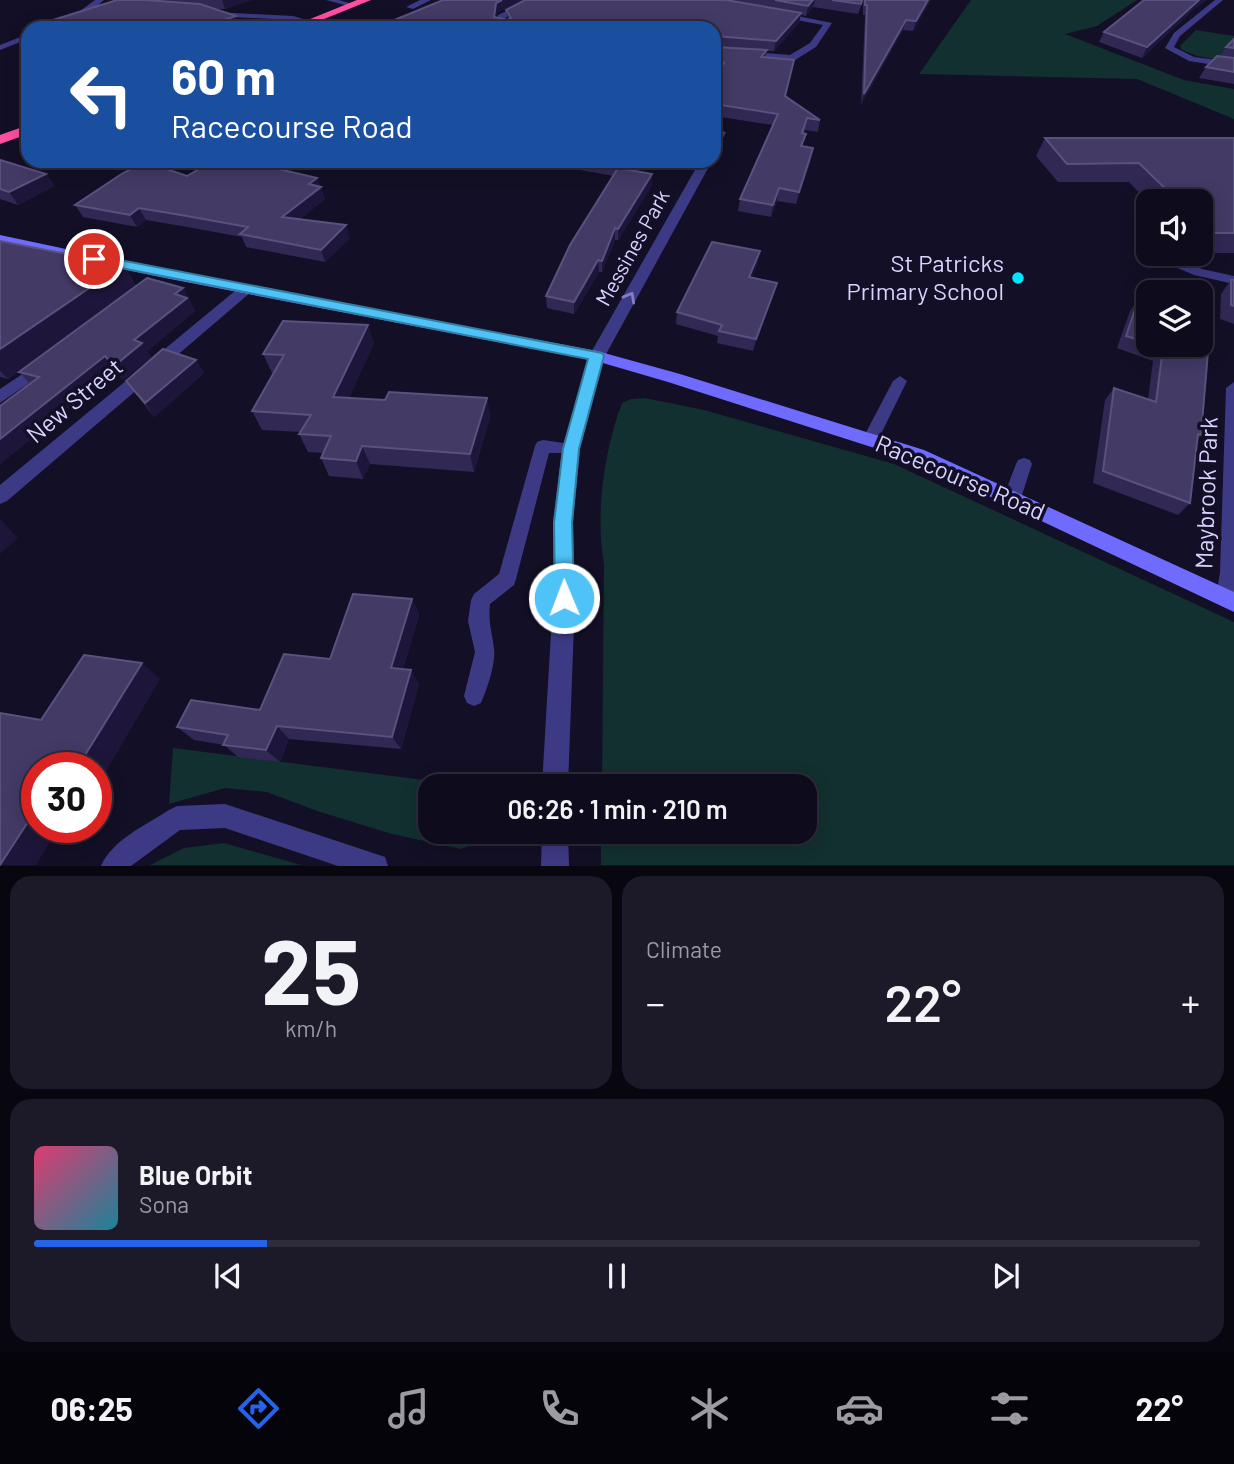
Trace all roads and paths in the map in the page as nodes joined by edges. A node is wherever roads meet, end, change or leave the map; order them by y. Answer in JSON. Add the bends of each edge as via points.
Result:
{"nodes":[{"id":1,"x":100,"y":0,"type":"edge"},
{"id":2,"x":330,"y":0,"type":"edge"},
{"id":3,"x":366,"y":0,"type":"edge"},
{"id":4,"x":427,"y":0,"type":"edge"},
{"id":5,"x":514,"y":0,"type":"edge"},
{"id":6,"x":1219,"y":0,"type":"edge"},
{"id":7,"x":532,"y":1,"type":"edge"},
{"id":8,"x":352,"y":5,"type":"junction"},
{"id":9,"x":410,"y":7,"type":"dead end"},
{"id":10,"x":765,"y":12,"type":"edge"},
{"id":11,"x":206,"y":13,"type":"edge"},
{"id":12,"x":64,"y":21,"type":"edge"},
{"id":13,"x":305,"y":21,"type":"edge"},
{"id":14,"x":312,"y":21,"type":"edge"},
{"id":15,"x":500,"y":21,"type":"edge"},
{"id":16,"x":21,"y":39,"type":"edge"},
{"id":17,"x":0,"y":48,"type":"edge"},
{"id":18,"x":721,"y":53,"type":"edge"},
{"id":19,"x":1234,"y":65,"type":"edge"},
{"id":20,"x":21,"y":132,"type":"edge"},
{"id":21,"x":0,"y":140,"type":"edge"},
{"id":22,"x":702,"y":168,"type":"edge"},
{"id":23,"x":0,"y":239,"type":"edge"},
{"id":24,"x":1184,"y":266,"type":"edge"},
{"id":25,"x":165,"y":274,"type":"junction"},
{"id":26,"x":1234,"y":280,"type":"edge"},
{"id":27,"x":246,"y":289,"type":"junction"},
{"id":28,"x":144,"y":290,"type":"edge"},
{"id":29,"x":58,"y":354,"type":"edge"},
{"id":30,"x":597,"y":356,"type":"junction"},
{"id":31,"x":900,"y":382,"type":"dead end"},
{"id":32,"x":1234,"y":388,"type":"edge"},
{"id":33,"x":0,"y":397,"type":"edge"},
{"id":34,"x":870,"y":440,"type":"junction"},
{"id":35,"x":571,"y":449,"type":"junction"},
{"id":36,"x":1024,"y":464,"type":"dead end"},
{"id":37,"x":0,"y":496,"type":"edge"},
{"id":38,"x":1012,"y":498,"type":"junction"},
{"id":39,"x":1230,"y":600,"type":"edge"},
{"id":40,"x":474,"y":696,"type":"dead end"},
{"id":41,"x":556,"y":774,"type":"edge"},
{"id":42,"x":555,"y":844,"type":"edge"},
{"id":43,"x":113,"y":866,"type":"edge"},
{"id":44,"x":376,"y":866,"type":"edge"},
{"id":45,"x":555,"y":866,"type":"edge"}],
"edges":[{"from":1,"to":12,"type":"lane"},
{"from":2,"to":8,"type":"lane"},
{"from":3,"to":8,"type":"highway"},
{"from":4,"to":9,"type":"street"},
{"from":5,"to":7,"type":"street"},
{"from":6,"to":19,"type":"lane","via":[[1177,35],[1169,48],[1192,59]]},
{"from":7,"to":15,"type":"street"},
{"from":8,"to":14,"type":"highway"},
{"from":10,"to":18,"type":"street","via":[[831,18],[813,45],[792,58]]},
{"from":11,"to":13,"type":"lane"},
{"from":16,"to":17,"type":"lane"},
{"from":20,"to":21,"type":"highway"},
{"from":30,"to":22,"type":"street","name":"Messines Park","one_way":true},
{"from":23,"to":25,"type":"main road","name":"Racecourse Road"},
{"from":24,"to":26,"type":"lane"},
{"from":25,"to":27,"type":"main road","name":"Racecourse Road"},
{"from":25,"to":28,"type":"street"},
{"from":27,"to":30,"type":"main road","name":"Racecourse Road"},
{"from":27,"to":37,"type":"street","name":"New Street"},
{"from":29,"to":33,"type":"street"},
{"from":30,"to":34,"type":"main road","name":"Racecourse Road"},
{"from":30,"to":35,"type":"street"},
{"from":31,"to":34,"type":"lane"},
{"from":32,"to":39,"type":"street","name":"Maybrook Park"},
{"from":34,"to":38,"type":"main road","name":"Racecourse Road","via":[[918,455]]},
{"from":35,"to":40,"type":"lane","via":[[543,446],[507,579],[481,600],[478,621],[485,652]]},
{"from":35,"to":41,"type":"street","via":[[563,523]]},
{"from":36,"to":38,"type":"lane"},
{"from":38,"to":39,"type":"main road","name":"Racecourse Road"},
{"from":42,"to":45,"type":"street"},
{"from":43,"to":44,"type":"lane","via":[[177,818],[225,816]]}]}
